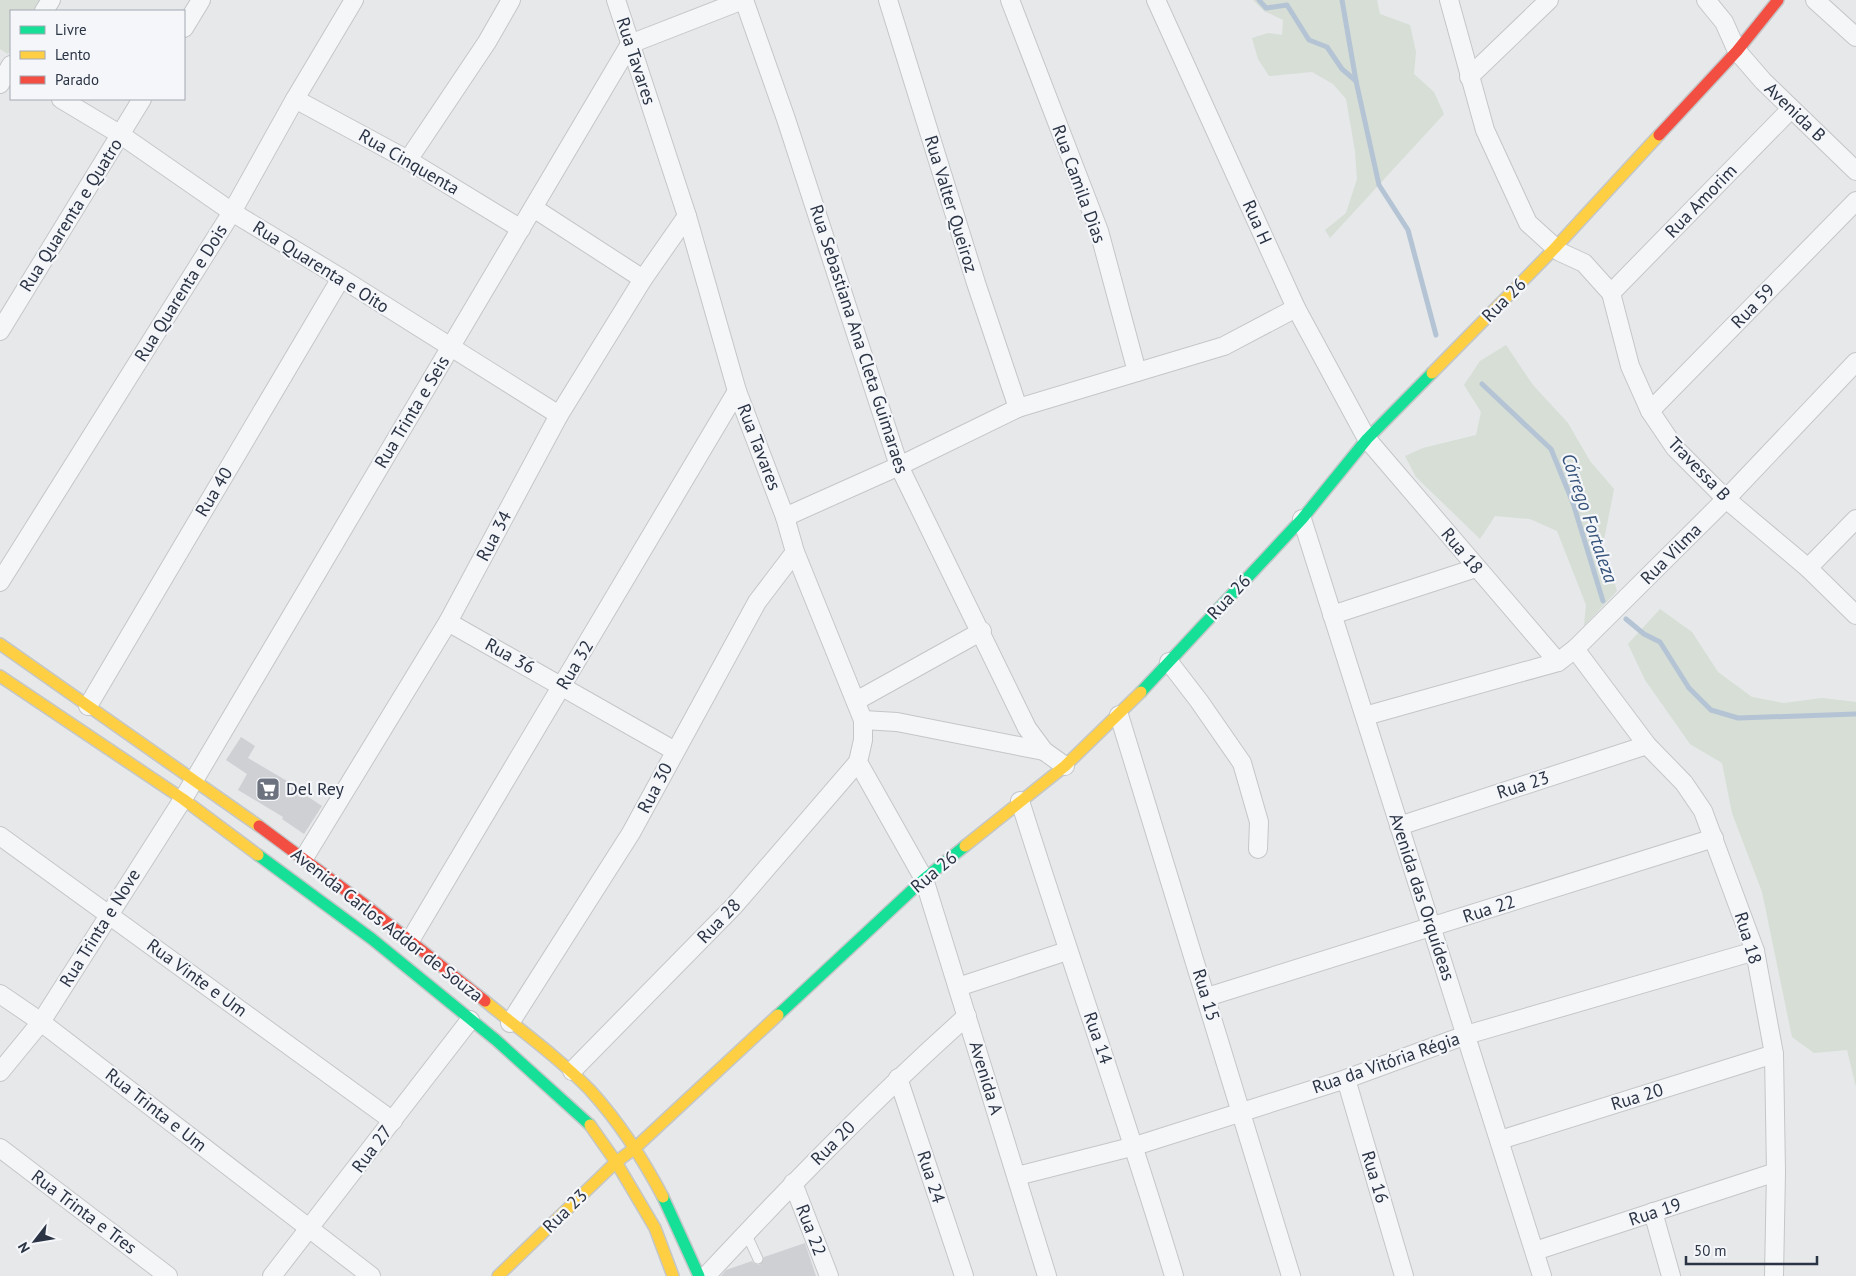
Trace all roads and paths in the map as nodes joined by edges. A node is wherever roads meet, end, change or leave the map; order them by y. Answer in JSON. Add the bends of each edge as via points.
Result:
{"nodes":[{"id":1,"x":201,"y":0,"type":"edge"},
{"id":2,"x":354,"y":0,"type":"edge"},
{"id":3,"x":510,"y":0,"type":"edge"},
{"id":4,"x":616,"y":0,"type":"edge"},
{"id":5,"x":744,"y":0,"type":"edge"},
{"id":6,"x":888,"y":0,"type":"edge"},
{"id":7,"x":1010,"y":0,"type":"edge"},
{"id":8,"x":1156,"y":0,"type":"edge"},
{"id":9,"x":1449,"y":0,"type":"edge"},
{"id":10,"x":1549,"y":0,"type":"edge"},
{"id":11,"x":1706,"y":0,"type":"edge"},
{"id":12,"x":1778,"y":0,"type":"edge"},
{"id":13,"x":1815,"y":0,"type":"edge"},
{"id":14,"x":185,"y":26,"type":"edge"},
{"id":15,"x":1856,"y":37,"type":"edge"},
{"id":16,"x":630,"y":44,"type":"junction"},
{"id":17,"x":1737,"y":51,"type":"junction"},
{"id":18,"x":8,"y":66,"type":"edge"},
{"id":19,"x":1470,"y":77,"type":"junction"},
{"id":20,"x":0,"y":84,"type":"edge"},
{"id":21,"x":295,"y":99,"type":"junction"},
{"id":22,"x":63,"y":100,"type":"edge"},
{"id":23,"x":141,"y":100,"type":"edge"},
{"id":24,"x":1791,"y":109,"type":"junction"},
{"id":25,"x":120,"y":134,"type":"junction"},
{"id":26,"x":408,"y":160,"type":"junction"},
{"id":27,"x":1856,"y":171,"type":"edge"},
{"id":28,"x":1856,"y":201,"type":"edge"},
{"id":29,"x":534,"y":209,"type":"junction"},
{"id":30,"x":232,"y":212,"type":"junction"},
{"id":31,"x":687,"y":216,"type":"junction"},
{"id":32,"x":521,"y":229,"type":"junction"},
{"id":33,"x":1555,"y":248,"type":"junction"},
{"id":34,"x":341,"y":278,"type":"junction"},
{"id":35,"x":643,"y":278,"type":"junction"},
{"id":36,"x":1611,"y":293,"type":"junction"},
{"id":37,"x":1296,"y":308,"type":"junction"},
{"id":38,"x":0,"y":330,"type":"edge"},
{"id":39,"x":450,"y":348,"type":"junction"},
{"id":40,"x":1856,"y":362,"type":"edge"},
{"id":41,"x":1136,"y":372,"type":"junction"},
{"id":42,"x":737,"y":391,"type":"junction"},
{"id":43,"x":1018,"y":408,"type":"junction"},
{"id":44,"x":1650,"y":411,"type":"junction"},
{"id":45,"x":559,"y":416,"type":"junction"},
{"id":46,"x":1367,"y":439,"type":"junction"},
{"id":47,"x":899,"y":466,"type":"junction"},
{"id":48,"x":1726,"y":499,"type":"junction"},
{"id":49,"x":785,"y":517,"type":"junction"},
{"id":50,"x":1302,"y":519,"type":"junction"},
{"id":51,"x":1856,"y":519,"type":"edge"},
{"id":52,"x":796,"y":552,"type":"junction"},
{"id":53,"x":1476,"y":568,"type":"junction"},
{"id":54,"x":1808,"y":568,"type":"junction"},
{"id":55,"x":0,"y":582,"type":"edge"},
{"id":56,"x":1332,"y":615,"type":"junction"},
{"id":57,"x":1856,"y":615,"type":"edge"},
{"id":58,"x":448,"y":622,"type":"junction"},
{"id":59,"x":982,"y":631,"type":"junction"},
{"id":60,"x":0,"y":644,"type":"edge"},
{"id":61,"x":1576,"y":649,"type":"junction"},
{"id":62,"x":1168,"y":662,"type":"junction"},
{"id":63,"x":1558,"y":662,"type":"junction"},
{"id":64,"x":0,"y":676,"type":"edge"},
{"id":65,"x":563,"y":686,"type":"junction"},
{"id":66,"x":856,"y":701,"type":"junction"},
{"id":67,"x":88,"y":706,"type":"junction"},
{"id":68,"x":1119,"y":716,"type":"junction"},
{"id":69,"x":1365,"y":716,"type":"junction"},
{"id":70,"x":863,"y":720,"type":"junction"},
{"id":71,"x":1647,"y":745,"type":"junction"},
{"id":72,"x":675,"y":751,"type":"junction"},
{"id":73,"x":1044,"y":752,"type":"junction"},
{"id":74,"x":858,"y":762,"type":"junction"},
{"id":75,"x":1065,"y":766,"type":"junction"},
{"id":76,"x":194,"y":780,"type":"junction"},
{"id":77,"x":183,"y":799,"type":"junction"},
{"id":78,"x":1020,"y":801,"type":"junction"},
{"id":79,"x":1400,"y":826,"type":"junction"},
{"id":80,"x":0,"y":836,"type":"edge"},
{"id":81,"x":1714,"y":838,"type":"junction"},
{"id":82,"x":1258,"y":849,"type":"dead end"},
{"id":83,"x":304,"y":858,"type":"junction"},
{"id":84,"x":924,"y":879,"type":"junction"},
{"id":85,"x":109,"y":914,"type":"junction"},
{"id":86,"x":1432,"y":927,"type":"junction"},
{"id":87,"x":411,"y":938,"type":"junction"},
{"id":88,"x":1067,"y":951,"type":"junction"},
{"id":89,"x":1755,"y":951,"type":"junction"},
{"id":90,"x":958,"y":988,"type":"junction"},
{"id":91,"x":0,"y":994,"type":"edge"},
{"id":92,"x":1207,"y":997,"type":"junction"},
{"id":93,"x":967,"y":1016,"type":"junction"},
{"id":94,"x":470,"y":1020,"type":"junction"},
{"id":95,"x":41,"y":1022,"type":"junction"},
{"id":96,"x":510,"y":1023,"type":"junction"},
{"id":97,"x":1466,"y":1035,"type":"junction"},
{"id":98,"x":1774,"y":1054,"type":"junction"},
{"id":99,"x":572,"y":1071,"type":"junction"},
{"id":100,"x":0,"y":1072,"type":"edge"},
{"id":101,"x":898,"y":1078,"type":"junction"},
{"id":102,"x":1346,"y":1079,"type":"junction"},
{"id":103,"x":1241,"y":1111,"type":"junction"},
{"id":104,"x":393,"y":1121,"type":"junction"},
{"id":105,"x":1500,"y":1140,"type":"junction"},
{"id":106,"x":1135,"y":1146,"type":"junction"},
{"id":107,"x":0,"y":1148,"type":"edge"},
{"id":108,"x":635,"y":1148,"type":"junction"},
{"id":109,"x":616,"y":1162,"type":"junction"},
{"id":110,"x":1776,"y":1172,"type":"junction"},
{"id":111,"x":1017,"y":1176,"type":"junction"},
{"id":112,"x":793,"y":1183,"type":"junction"},
{"id":113,"x":1653,"y":1212,"type":"junction"},
{"id":114,"x":310,"y":1229,"type":"junction"},
{"id":115,"x":746,"y":1233,"type":"junction"},
{"id":116,"x":1535,"y":1251,"type":"junction"},
{"id":117,"x":758,"y":1259,"type":"dead end"},
{"id":118,"x":168,"y":1276,"type":"edge"},
{"id":119,"x":272,"y":1276,"type":"edge"},
{"id":120,"x":371,"y":1276,"type":"edge"},
{"id":121,"x":498,"y":1276,"type":"edge"},
{"id":122,"x":673,"y":1276,"type":"edge"},
{"id":123,"x":699,"y":1276,"type":"edge"},
{"id":124,"x":706,"y":1276,"type":"edge"},
{"id":125,"x":829,"y":1276,"type":"edge"},
{"id":126,"x":964,"y":1276,"type":"edge"},
{"id":127,"x":1047,"y":1276,"type":"edge"},
{"id":128,"x":1174,"y":1276,"type":"edge"},
{"id":129,"x":1291,"y":1276,"type":"edge"},
{"id":130,"x":1404,"y":1276,"type":"edge"},
{"id":131,"x":1542,"y":1276,"type":"edge"},
{"id":132,"x":1671,"y":1276,"type":"edge"},
{"id":133,"x":1774,"y":1276,"type":"edge"}],
"edges":[{"from":1,"to":14,"type":"street"},
{"from":2,"to":21,"type":"street","name":"Rua Quarenta e Dois"},
{"from":3,"to":26,"type":"street","via":[[487,42]]},
{"from":4,"to":16,"type":"street","name":"Rua Tavares"},
{"from":5,"to":16,"type":"street"},
{"from":5,"to":47,"type":"street","name":"Rua Sebastiana Ana Cleta Guimaraes"},
{"from":6,"to":43,"type":"street","name":"Rua Valter Queiroz"},
{"from":7,"to":41,"type":"street","name":"Rua Camila Dias","via":[[1098,231]]},
{"from":8,"to":37,"type":"street","name":"Rua H"},
{"from":9,"to":19,"type":"street","name":"Travessa B"},
{"from":10,"to":19,"type":"street"},
{"from":11,"to":17,"type":"street","name":"Avenida B","via":[[1724,22]]},
{"from":12,"to":17,"type":"street","name":"Rua 26"},
{"from":13,"to":15,"type":"street"},
{"from":16,"to":29,"type":"street","name":"Rua Trinta e Seis"},
{"from":16,"to":31,"type":"street","name":"Rua Tavares"},
{"from":17,"to":24,"type":"street","name":"Avenida B"},
{"from":17,"to":33,"type":"street","name":"Rua 26"},
{"from":18,"to":20,"type":"street"},
{"from":19,"to":33,"type":"street","name":"Travessa B","via":[[1485,130],[1528,223]]},
{"from":21,"to":26,"type":"street","name":"Rua Cinquenta"},
{"from":21,"to":30,"type":"street","name":"Rua Quarenta e Dois"},
{"from":22,"to":25,"type":"street","name":"Rua Quarenta e Oito"},
{"from":23,"to":25,"type":"street","name":"Rua Quarenta e Quatro"},
{"from":24,"to":27,"type":"street","name":"Avenida B"},
{"from":24,"to":36,"type":"street","name":"Rua Amorim"},
{"from":25,"to":30,"type":"street","name":"Rua Quarenta e Oito"},
{"from":25,"to":38,"type":"street","name":"Rua Quarenta e Quatro"},
{"from":26,"to":32,"type":"street","name":"Rua Cinquenta"},
{"from":28,"to":44,"type":"street","name":"Rua 59"},
{"from":29,"to":32,"type":"street","name":"Rua Trinta e Seis"},
{"from":29,"to":35,"type":"street"},
{"from":30,"to":34,"type":"street","name":"Rua Quarenta e Oito"},
{"from":30,"to":55,"type":"street","name":"Rua Quarenta e Dois"},
{"from":31,"to":35,"type":"street","name":"Rua 34"},
{"from":31,"to":42,"type":"street","name":"Rua Tavares"},
{"from":32,"to":39,"type":"street","name":"Rua Trinta e Seis"},
{"from":33,"to":36,"type":"street","name":"Travessa B","via":[[1584,263]]},
{"from":33,"to":46,"type":"street","name":"Rua 26"},
{"from":34,"to":39,"type":"street","name":"Rua Quarenta e Oito"},
{"from":34,"to":67,"type":"street","name":"Rua 40"},
{"from":35,"to":45,"type":"street","name":"Rua 34"},
{"from":36,"to":44,"type":"street","name":"Travessa B","via":[[1630,366]]},
{"from":37,"to":41,"type":"street","via":[[1224,346]]},
{"from":37,"to":46,"type":"street","name":"Rua H"},
{"from":39,"to":45,"type":"street","name":"Rua Quarenta e Oito"},
{"from":39,"to":76,"type":"street","name":"Rua Trinta e Seis"},
{"from":40,"to":48,"type":"street","name":"Rua Vilma"},
{"from":41,"to":43,"type":"street"},
{"from":42,"to":49,"type":"street","name":"Rua Tavares"},
{"from":42,"to":65,"type":"street","name":"Rua 32"},
{"from":43,"to":47,"type":"street"},
{"from":44,"to":48,"type":"street","name":"Travessa B","via":[[1675,448]]},
{"from":45,"to":58,"type":"street","name":"Rua 34"},
{"from":46,"to":50,"type":"street","name":"Rua 26"},
{"from":46,"to":53,"type":"street","name":"Rua 18"},
{"from":47,"to":49,"type":"street"},
{"from":47,"to":59,"type":"street","name":"Rua Sebastiana Ana Cleta Guimaraes"},
{"from":48,"to":54,"type":"street","name":"Travessa B"},
{"from":48,"to":61,"type":"street","name":"Rua Vilma"},
{"from":49,"to":52,"type":"street","name":"Rua Tavares"},
{"from":50,"to":56,"type":"street","name":"Avenida das Orquídeas"},
{"from":50,"to":62,"type":"street","name":"Rua 26"},
{"from":51,"to":54,"type":"street"},
{"from":52,"to":66,"type":"street","name":"Rua Tavares"},
{"from":52,"to":72,"type":"street","name":"Rua 30","via":[[757,602]]},
{"from":53,"to":56,"type":"street"},
{"from":53,"to":63,"type":"street","name":"Rua 18"},
{"from":54,"to":57,"type":"street","name":"Travessa B"},
{"from":56,"to":69,"type":"street","name":"Avenida das Orquídeas"},
{"from":58,"to":65,"type":"street","name":"Rua 36"},
{"from":58,"to":83,"type":"street","name":"Rua 34"},
{"from":59,"to":66,"type":"street"},
{"from":59,"to":73,"type":"street","name":"Rua Sebastiana Ana Cleta Guimaraes","via":[[1027,728]]},
{"from":60,"to":67,"type":"street","name":"Avenida Carlos Addor de Souza"},
{"from":61,"to":63,"type":"street","name":"Rua Vilma"},
{"from":61,"to":71,"type":"street","name":"Rua 18"},
{"from":62,"to":68,"type":"street","name":"Rua 26"},
{"from":62,"to":82,"type":"street","via":[[1242,763],[1259,822]]},
{"from":63,"to":69,"type":"street","name":"Rua Vilma"},
{"from":64,"to":77,"type":"street","name":"Avenida Carlos Addor de Souza"},
{"from":65,"to":72,"type":"street","name":"Rua 36"},
{"from":65,"to":87,"type":"street","name":"Rua 32"},
{"from":66,"to":70,"type":"street","name":"Rua Tavares"},
{"from":67,"to":76,"type":"street","name":"Avenida Carlos Addor de Souza"},
{"from":68,"to":75,"type":"street","name":"Rua 26"},
{"from":68,"to":92,"type":"street","name":"Rua 15"},
{"from":69,"to":79,"type":"street","name":"Avenida das Orquídeas"},
{"from":70,"to":73,"type":"street","via":[[897,722]]},
{"from":70,"to":74,"type":"street","name":"Rua Tavares"},
{"from":71,"to":79,"type":"street","name":"Rua 23"},
{"from":71,"to":81,"type":"street","name":"Rua 18","via":[[1684,782],[1703,811]]},
{"from":72,"to":96,"type":"street","name":"Rua 30","via":[[631,833]]},
{"from":73,"to":75,"type":"street","name":"Rua Sebastiana Ana Cleta Guimaraes"},
{"from":74,"to":84,"type":"street"},
{"from":74,"to":99,"type":"street","name":"Rua 28","via":[[734,906]]},
{"from":75,"to":78,"type":"street","name":"Rua 26"},
{"from":76,"to":77,"type":"street","name":"Rua Trinta e Nove"},
{"from":76,"to":83,"type":"street","name":"Avenida Carlos Addor de Souza"},
{"from":77,"to":85,"type":"street","name":"Rua Trinta e Nove"},
{"from":77,"to":94,"type":"street","name":"Avenida Carlos Addor de Souza","via":[[372,939]]},
{"from":78,"to":84,"type":"street","name":"Rua 26"},
{"from":78,"to":88,"type":"street","name":"Rua 14"},
{"from":79,"to":86,"type":"street","name":"Avenida das Orquídeas"},
{"from":80,"to":85,"type":"street","name":"Rua Vinte e Um"},
{"from":81,"to":86,"type":"street","name":"Rua 22"},
{"from":81,"to":89,"type":"street","name":"Rua 18"},
{"from":83,"to":87,"type":"street","name":"Avenida Carlos Addor de Souza"},
{"from":84,"to":90,"type":"street","name":"Avenida A"},
{"from":84,"to":108,"type":"street","name":"Rua 26"},
{"from":85,"to":95,"type":"street","name":"Rua Trinta e Nove"},
{"from":85,"to":104,"type":"street","name":"Rua Vinte e Um"},
{"from":86,"to":92,"type":"street","name":"Rua 22"},
{"from":86,"to":97,"type":"street","name":"Avenida das Orquídeas"},
{"from":87,"to":96,"type":"street","name":"Avenida Carlos Addor de Souza"},
{"from":88,"to":90,"type":"street"},
{"from":88,"to":106,"type":"street","name":"Rua 14"},
{"from":89,"to":97,"type":"street","name":"Rua da Vitória Régia"},
{"from":89,"to":98,"type":"street","name":"Rua 18"},
{"from":90,"to":93,"type":"street","name":"Avenida A"},
{"from":91,"to":95,"type":"street","name":"Rua Trinta e Um"},
{"from":92,"to":103,"type":"street","name":"Rua 15"},
{"from":93,"to":101,"type":"street","name":"Rua 20"},
{"from":93,"to":111,"type":"street","name":"Avenida A"},
{"from":94,"to":104,"type":"street","name":"Rua 27"},
{"from":94,"to":109,"type":"street","name":"Avenida Carlos Addor de Souza","via":[[586,1120]]},
{"from":95,"to":100,"type":"street","name":"Rua Trinta e Nove"},
{"from":95,"to":114,"type":"street","name":"Rua Trinta e Um"},
{"from":96,"to":99,"type":"street","name":"Avenida Carlos Addor de Souza"},
{"from":97,"to":102,"type":"street","name":"Rua da Vitória Régia"},
{"from":97,"to":105,"type":"street","name":"Avenida das Orquídeas"},
{"from":98,"to":105,"type":"street","name":"Rua 20"},
{"from":98,"to":110,"type":"street","name":"Rua 18"},
{"from":99,"to":108,"type":"street","name":"Avenida Carlos Addor de Souza","via":[[603,1104]]},
{"from":101,"to":112,"type":"street","name":"Rua 20"},
{"from":101,"to":126,"type":"street","name":"Rua 24"},
{"from":102,"to":103,"type":"street","name":"Rua da Vitória Régia"},
{"from":102,"to":130,"type":"street","name":"Rua 16"},
{"from":103,"to":106,"type":"street","name":"Rua da Vitória Régia"},
{"from":103,"to":129,"type":"street","name":"Rua 15"},
{"from":104,"to":114,"type":"street","name":"Rua 27"},
{"from":105,"to":116,"type":"street","name":"Avenida das Orquídeas"},
{"from":106,"to":111,"type":"street","name":"Rua da Vitória Régia"},
{"from":106,"to":128,"type":"street","name":"Rua 14"},
{"from":107,"to":118,"type":"street","name":"Rua Trinta e Tres"},
{"from":108,"to":109,"type":"street","name":"Rua 23"},
{"from":108,"to":123,"type":"street","name":"Avenida Carlos Addor de Souza","via":[[675,1217]]},
{"from":109,"to":121,"type":"street","name":"Rua 23"},
{"from":109,"to":122,"type":"street","name":"Avenida Carlos Addor de Souza","via":[[655,1228]]},
{"from":110,"to":113,"type":"street","name":"Rua 19"},
{"from":110,"to":133,"type":"street","name":"Rua 18"},
{"from":111,"to":127,"type":"street","name":"Avenida A"},
{"from":112,"to":115,"type":"street","name":"Rua 20"},
{"from":112,"to":125,"type":"street","name":"Rua 22"},
{"from":113,"to":116,"type":"street","name":"Rua 19"},
{"from":113,"to":132,"type":"street"},
{"from":114,"to":119,"type":"street","name":"Rua 27"},
{"from":114,"to":120,"type":"street","name":"Rua Trinta e Um"},
{"from":115,"to":117,"type":"lane"},
{"from":115,"to":124,"type":"street","name":"Rua 20"},
{"from":116,"to":131,"type":"street","name":"Avenida das Orquídeas"}]}
